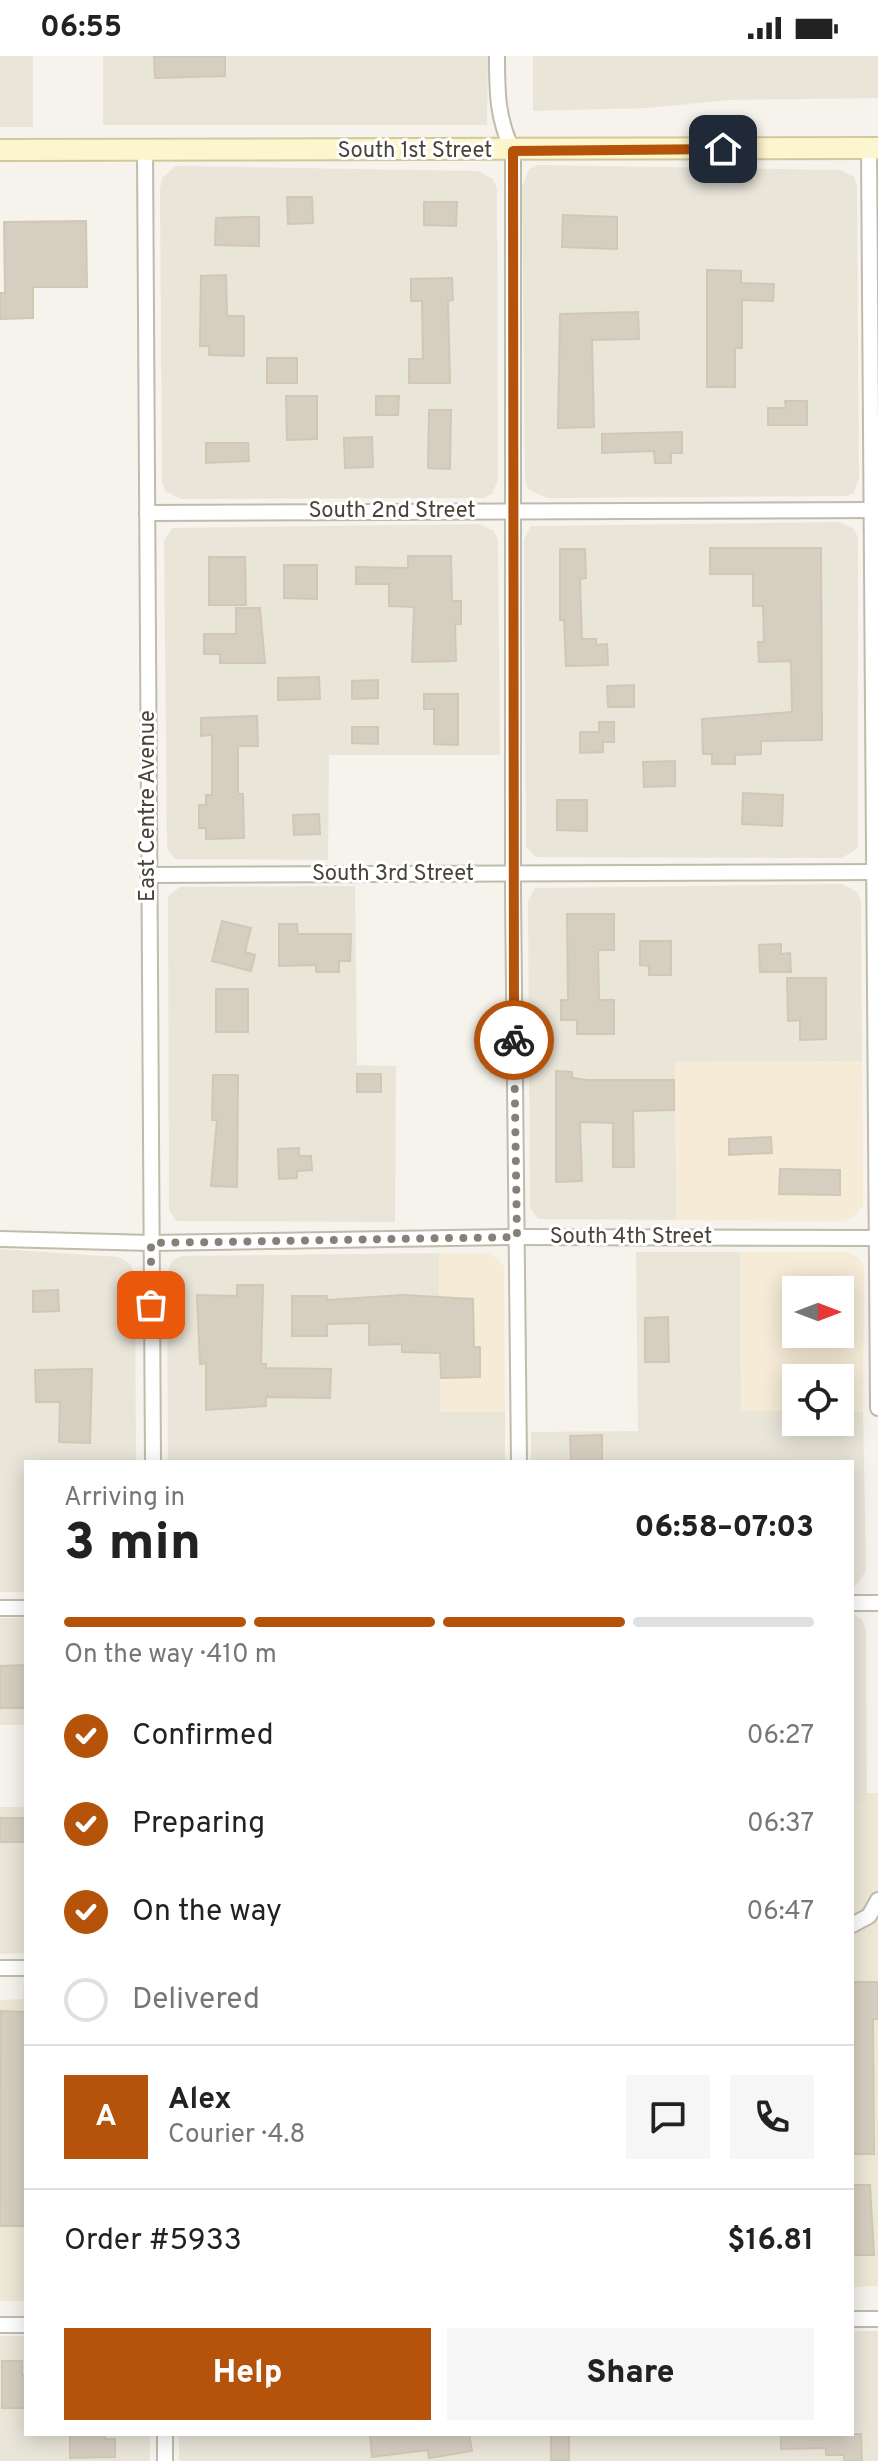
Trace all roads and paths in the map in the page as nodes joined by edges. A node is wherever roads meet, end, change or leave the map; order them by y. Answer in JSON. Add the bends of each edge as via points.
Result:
{"nodes":[{"id":1,"x":497,"y":56,"type":"edge"},
{"id":2,"x":873,"y":148,"type":"edge"},
{"id":3,"x":0,"y":150,"type":"edge"},
{"id":4,"x":145,"y":151,"type":"junction"},
{"id":5,"x":513,"y":151,"type":"junction"},
{"id":6,"x":513,"y":510,"type":"junction"},
{"id":7,"x":875,"y":510,"type":"edge"},
{"id":8,"x":147,"y":513,"type":"junction"},
{"id":9,"x":876,"y":872,"type":"edge"},
{"id":10,"x":513,"y":873,"type":"junction"},
{"id":11,"x":148,"y":875,"type":"junction"},
{"id":12,"x":517,"y":1237,"type":"junction"},
{"id":13,"x":877,"y":1238,"type":"edge"},
{"id":14,"x":0,"y":1239,"type":"edge"},
{"id":15,"x":151,"y":1243,"type":"junction"},
{"id":16,"x":878,"y":1408,"type":"edge"},
{"id":17,"x":153,"y":1460,"type":"edge"},
{"id":18,"x":519,"y":1460,"type":"edge"},
{"id":19,"x":854,"y":1603,"type":"edge"},
{"id":20,"x":878,"y":1603,"type":"edge"},
{"id":21,"x":0,"y":1608,"type":"edge"},
{"id":22,"x":24,"y":1608,"type":"edge"},
{"id":23,"x":878,"y":1900,"type":"edge"},
{"id":24,"x":854,"y":1924,"type":"edge"},
{"id":25,"x":0,"y":1968,"type":"edge"},
{"id":26,"x":24,"y":1968,"type":"edge"},
{"id":27,"x":854,"y":2319,"type":"edge"},
{"id":28,"x":878,"y":2319,"type":"edge"},
{"id":29,"x":0,"y":2325,"type":"edge"},
{"id":30,"x":24,"y":2325,"type":"edge"},
{"id":31,"x":165,"y":2436,"type":"edge"},
{"id":32,"x":165,"y":2461,"type":"edge"}],
"edges":[{"from":1,"to":5,"type":"street","via":[[501,128]]},
{"from":2,"to":5,"type":"street","name":"South 1st Street"},
{"from":2,"to":7,"type":"street"},
{"from":3,"to":4,"type":"street","name":"South 1st Street"},
{"from":4,"to":5,"type":"street","name":"South 1st Street"},
{"from":4,"to":8,"type":"street","name":"East Centre Avenue"},
{"from":5,"to":6,"type":"street"},
{"from":6,"to":7,"type":"street","name":"South 2nd Street"},
{"from":6,"to":8,"type":"street","name":"South 2nd Street"},
{"from":6,"to":10,"type":"street"},
{"from":7,"to":9,"type":"street"},
{"from":8,"to":11,"type":"street","name":"East Centre Avenue"},
{"from":9,"to":10,"type":"street","name":"South 3rd Street"},
{"from":9,"to":13,"type":"street"},
{"from":10,"to":11,"type":"street","name":"South 3rd Street"},
{"from":10,"to":12,"type":"street"},
{"from":11,"to":15,"type":"street","name":"East Centre Avenue"},
{"from":12,"to":13,"type":"street","name":"South 4th Street"},
{"from":12,"to":15,"type":"street","name":"South 4th Street"},
{"from":12,"to":18,"type":"street"},
{"from":13,"to":16,"type":"street"},
{"from":14,"to":15,"type":"street","name":"South 4th Street"},
{"from":15,"to":17,"type":"street","name":"East Centre Avenue"},
{"from":19,"to":20,"type":"street"},
{"from":21,"to":22,"type":"street"},
{"from":23,"to":24,"type":"street","via":[[869,1916]]},
{"from":25,"to":26,"type":"street"},
{"from":27,"to":28,"type":"street"},
{"from":29,"to":30,"type":"street"},
{"from":31,"to":32,"type":"street"}]}
